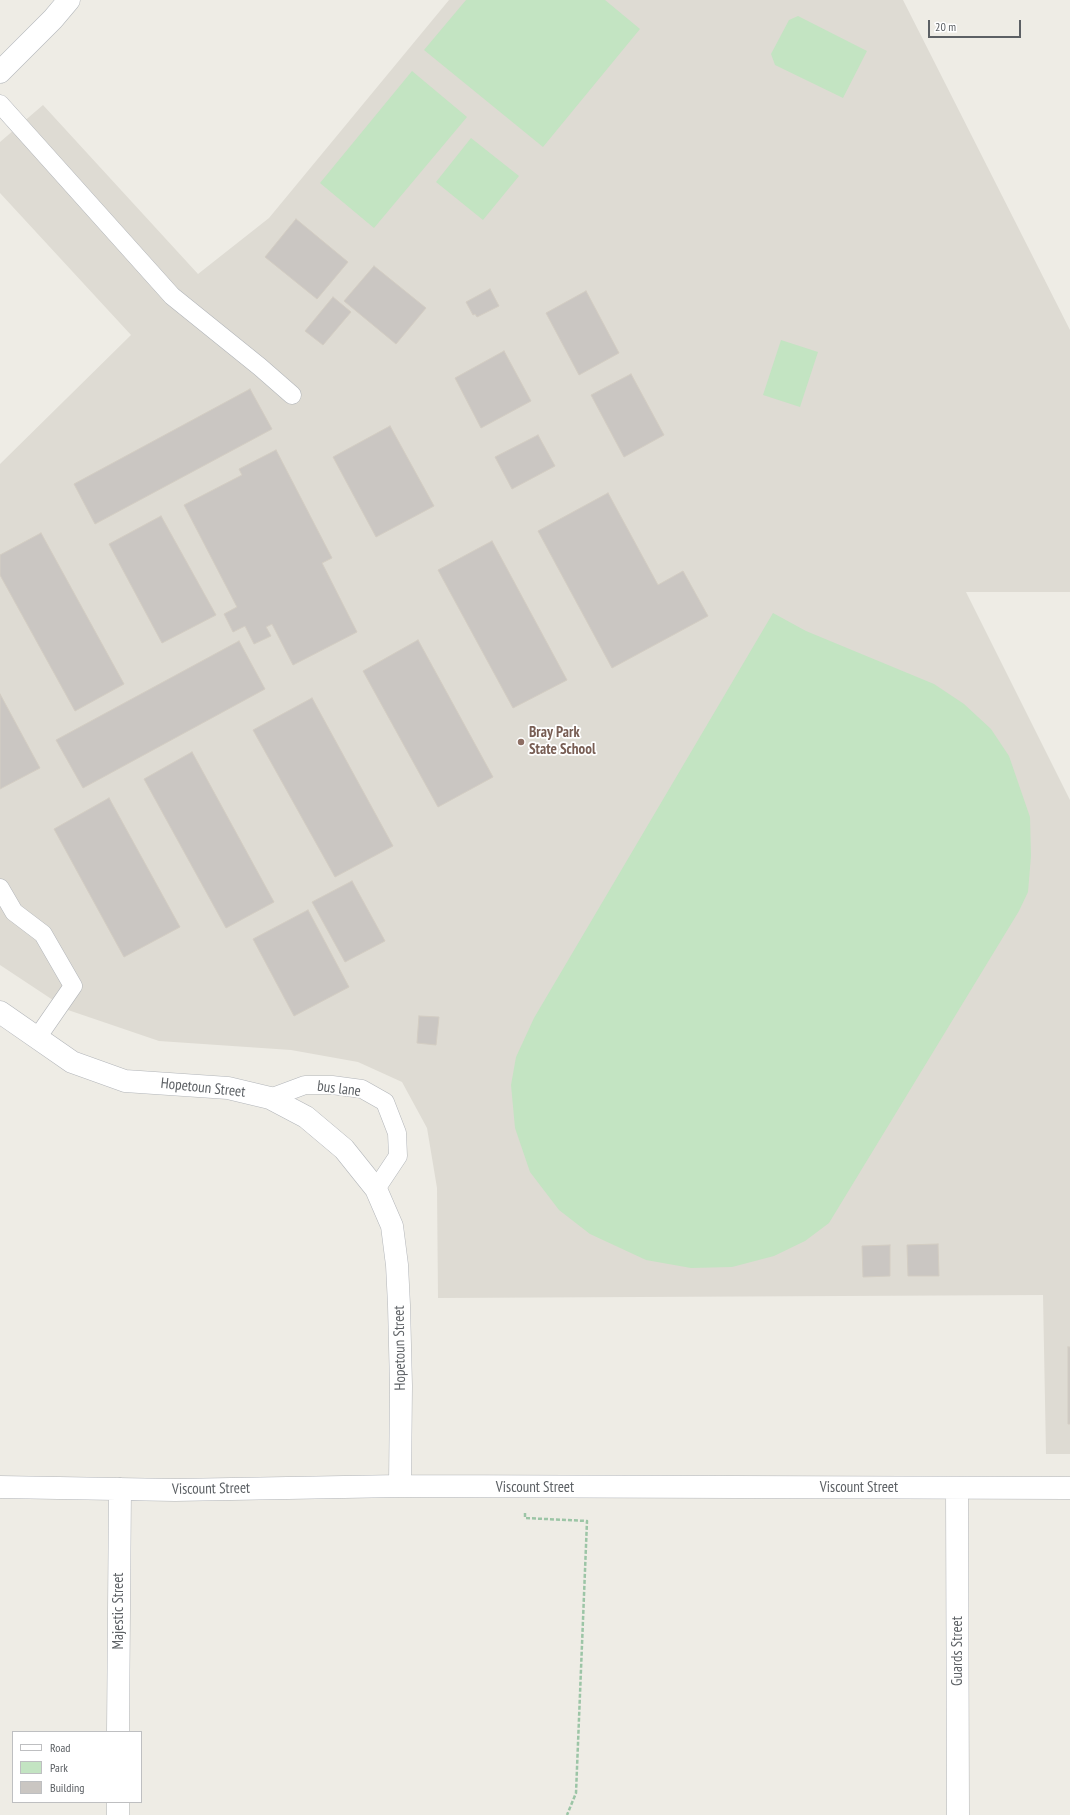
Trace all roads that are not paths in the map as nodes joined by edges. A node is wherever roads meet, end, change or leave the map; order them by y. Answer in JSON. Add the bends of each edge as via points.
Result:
{"nodes":[{"id":1,"x":69,"y":0,"type":"edge"},
{"id":2,"x":0,"y":72,"type":"edge"},
{"id":3,"x":0,"y":104,"type":"edge"},
{"id":4,"x":292,"y":395,"type":"dead end"},
{"id":5,"x":0,"y":888,"type":"edge"},
{"id":6,"x":0,"y":1012,"type":"edge"},
{"id":7,"x":37,"y":1038,"type":"junction"},
{"id":8,"x":270,"y":1098,"type":"junction"},
{"id":9,"x":376,"y":1189,"type":"junction"},
{"id":10,"x":400,"y":1486,"type":"junction"},
{"id":11,"x":0,"y":1487,"type":"edge"},
{"id":12,"x":957,"y":1488,"type":"junction"},
{"id":13,"x":1070,"y":1488,"type":"edge"},
{"id":14,"x":120,"y":1489,"type":"junction"},
{"id":15,"x":118,"y":1731,"type":"edge"},
{"id":16,"x":118,"y":1803,"type":"edge"},
{"id":17,"x":118,"y":1815,"type":"edge"},
{"id":18,"x":958,"y":1815,"type":"edge"}],
"edges":[{"from":1,"to":2,"type":"street"},
{"from":3,"to":4,"type":"lane","via":[[172,296]]},
{"from":5,"to":7,"type":"lane","via":[[14,912],[43,934],[73,986]]},
{"from":6,"to":7,"type":"street","name":"Hopetoun Street"},
{"from":7,"to":8,"type":"street","name":"Hopetoun Street","via":[[72,1062],[125,1081],[228,1088]]},
{"from":8,"to":9,"type":"street","name":"Hopetoun Street","via":[[306,1117],[344,1148]]},
{"from":8,"to":9,"type":"lane","name":"bus lane","via":[[305,1085],[332,1085],[362,1089],[385,1102],[397,1133],[398,1156]]},
{"from":9,"to":10,"type":"street","name":"Hopetoun Street","via":[[392,1226],[397,1265],[401,1386]]},
{"from":10,"to":12,"type":"street","name":"Viscount Street"},
{"from":10,"to":14,"type":"street","name":"Viscount Street"},
{"from":11,"to":14,"type":"street","name":"Viscount Street"},
{"from":12,"to":13,"type":"street","name":"Viscount Street"},
{"from":12,"to":18,"type":"street","name":"Guards Street"},
{"from":14,"to":15,"type":"street","name":"Majestic Street"},
{"from":16,"to":17,"type":"street"}]}
